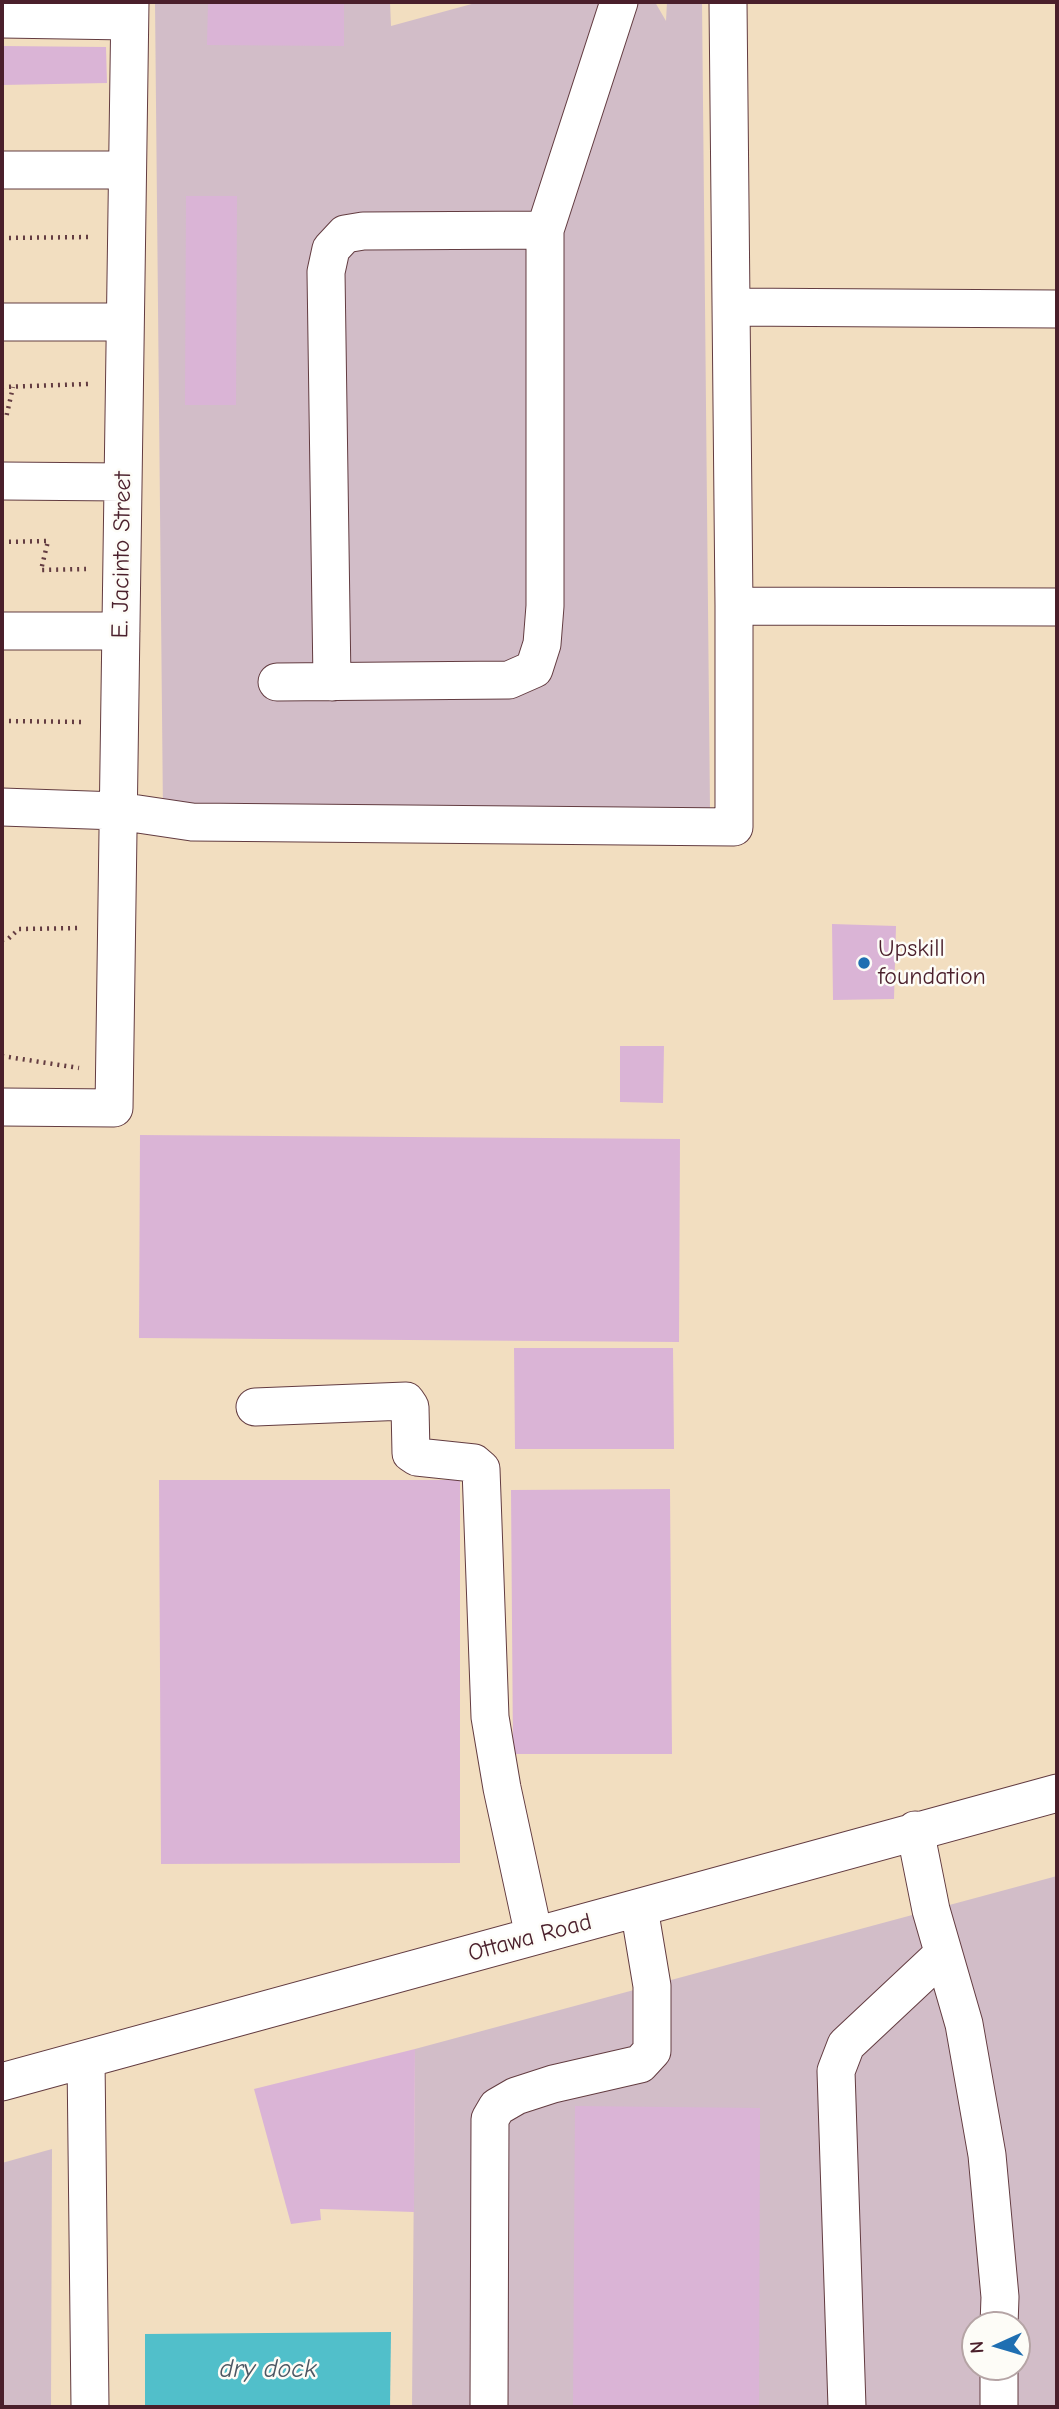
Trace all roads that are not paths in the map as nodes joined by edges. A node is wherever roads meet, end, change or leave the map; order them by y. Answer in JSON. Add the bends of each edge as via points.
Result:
{"nodes":[{"id":1,"x":619,"y":2,"type":"edge"},
{"id":2,"x":728,"y":2,"type":"edge"},
{"id":3,"x":130,"y":11,"type":"edge"},
{"id":4,"x":2,"y":19,"type":"edge"},
{"id":5,"x":2,"y":170,"type":"edge"},
{"id":6,"x":127,"y":170,"type":"junction"},
{"id":7,"x":545,"y":230,"type":"junction"},
{"id":8,"x":731,"y":307,"type":"junction"},
{"id":9,"x":1057,"y":309,"type":"edge"},
{"id":10,"x":125,"y":322,"type":"junction"},
{"id":11,"x":2,"y":323,"type":"edge"},
{"id":12,"x":2,"y":481,"type":"edge"},
{"id":13,"x":123,"y":482,"type":"junction"},
{"id":14,"x":734,"y":606,"type":"junction"},
{"id":15,"x":1057,"y":607,"type":"edge"},
{"id":16,"x":2,"y":631,"type":"edge"},
{"id":17,"x":121,"y":631,"type":"junction"},
{"id":18,"x":277,"y":682,"type":"dead end"},
{"id":19,"x":332,"y":682,"type":"junction"},
{"id":20,"x":2,"y":807,"type":"edge"},
{"id":21,"x":118,"y":811,"type":"junction"},
{"id":22,"x":2,"y":1107,"type":"edge"},
{"id":23,"x":256,"y":1407,"type":"dead end"},
{"id":24,"x":1057,"y":1793,"type":"edge"},
{"id":25,"x":915,"y":1830,"type":"junction"},
{"id":26,"x":639,"y":1908,"type":"junction"},
{"id":27,"x":534,"y":1937,"type":"junction"},
{"id":28,"x":943,"y":1955,"type":"junction"},
{"id":29,"x":86,"y":2059,"type":"junction"},
{"id":30,"x":2,"y":2082,"type":"edge"},
{"id":31,"x":1000,"y":2311,"type":"edge"},
{"id":32,"x":999,"y":2381,"type":"edge"},
{"id":33,"x":90,"y":2407,"type":"edge"},
{"id":34,"x":489,"y":2407,"type":"edge"},
{"id":35,"x":847,"y":2407,"type":"edge"},
{"id":36,"x":999,"y":2407,"type":"edge"}],
"edges":[{"from":1,"to":7,"type":"street"},
{"from":2,"to":8,"type":"street"},
{"from":3,"to":4,"type":"street"},
{"from":3,"to":6,"type":"street","name":"E. Jacinto Street"},
{"from":5,"to":6,"type":"street"},
{"from":6,"to":10,"type":"street","name":"E. Jacinto Street"},
{"from":7,"to":19,"type":"street","via":[[545,606],[542,644],[534,669],[509,680]]},
{"from":7,"to":19,"type":"street","via":[[363,231],[345,234],[331,249],[326,272]]},
{"from":8,"to":9,"type":"street"},
{"from":8,"to":14,"type":"street"},
{"from":10,"to":11,"type":"street"},
{"from":10,"to":13,"type":"street","name":"E. Jacinto Street"},
{"from":12,"to":13,"type":"street"},
{"from":13,"to":17,"type":"street","name":"E. Jacinto Street"},
{"from":14,"to":15,"type":"street"},
{"from":14,"to":21,"type":"street","via":[[734,827],[192,822]]},
{"from":16,"to":17,"type":"street"},
{"from":17,"to":21,"type":"street","name":"E. Jacinto Street"},
{"from":18,"to":19,"type":"street"},
{"from":20,"to":21,"type":"street"},
{"from":21,"to":22,"type":"street","name":"E. Jacinto Street","via":[[115,1091]]},
{"from":23,"to":27,"type":"street","via":[[406,1401],[411,1453],[474,1463],[481,1469],[490,1717]]},
{"from":24,"to":25,"type":"street","name":"Ottawa Road"},
{"from":25,"to":26,"type":"street","name":"Ottawa Road"},
{"from":25,"to":28,"type":"street"},
{"from":26,"to":27,"type":"street","name":"Ottawa Road"},
{"from":26,"to":34,"type":"street","via":[[652,1986],[652,2051],[640,2064],[516,2096],[497,2107],[490,2119]]},
{"from":27,"to":29,"type":"street","name":"Ottawa Road"},
{"from":28,"to":31,"type":"street","via":[[964,2024],[987,2155]]},
{"from":28,"to":35,"type":"street","via":[[846,2045],[836,2071]]},
{"from":29,"to":30,"type":"street","name":"Ottawa Road"},
{"from":29,"to":33,"type":"street"},
{"from":32,"to":36,"type":"street"}]}
